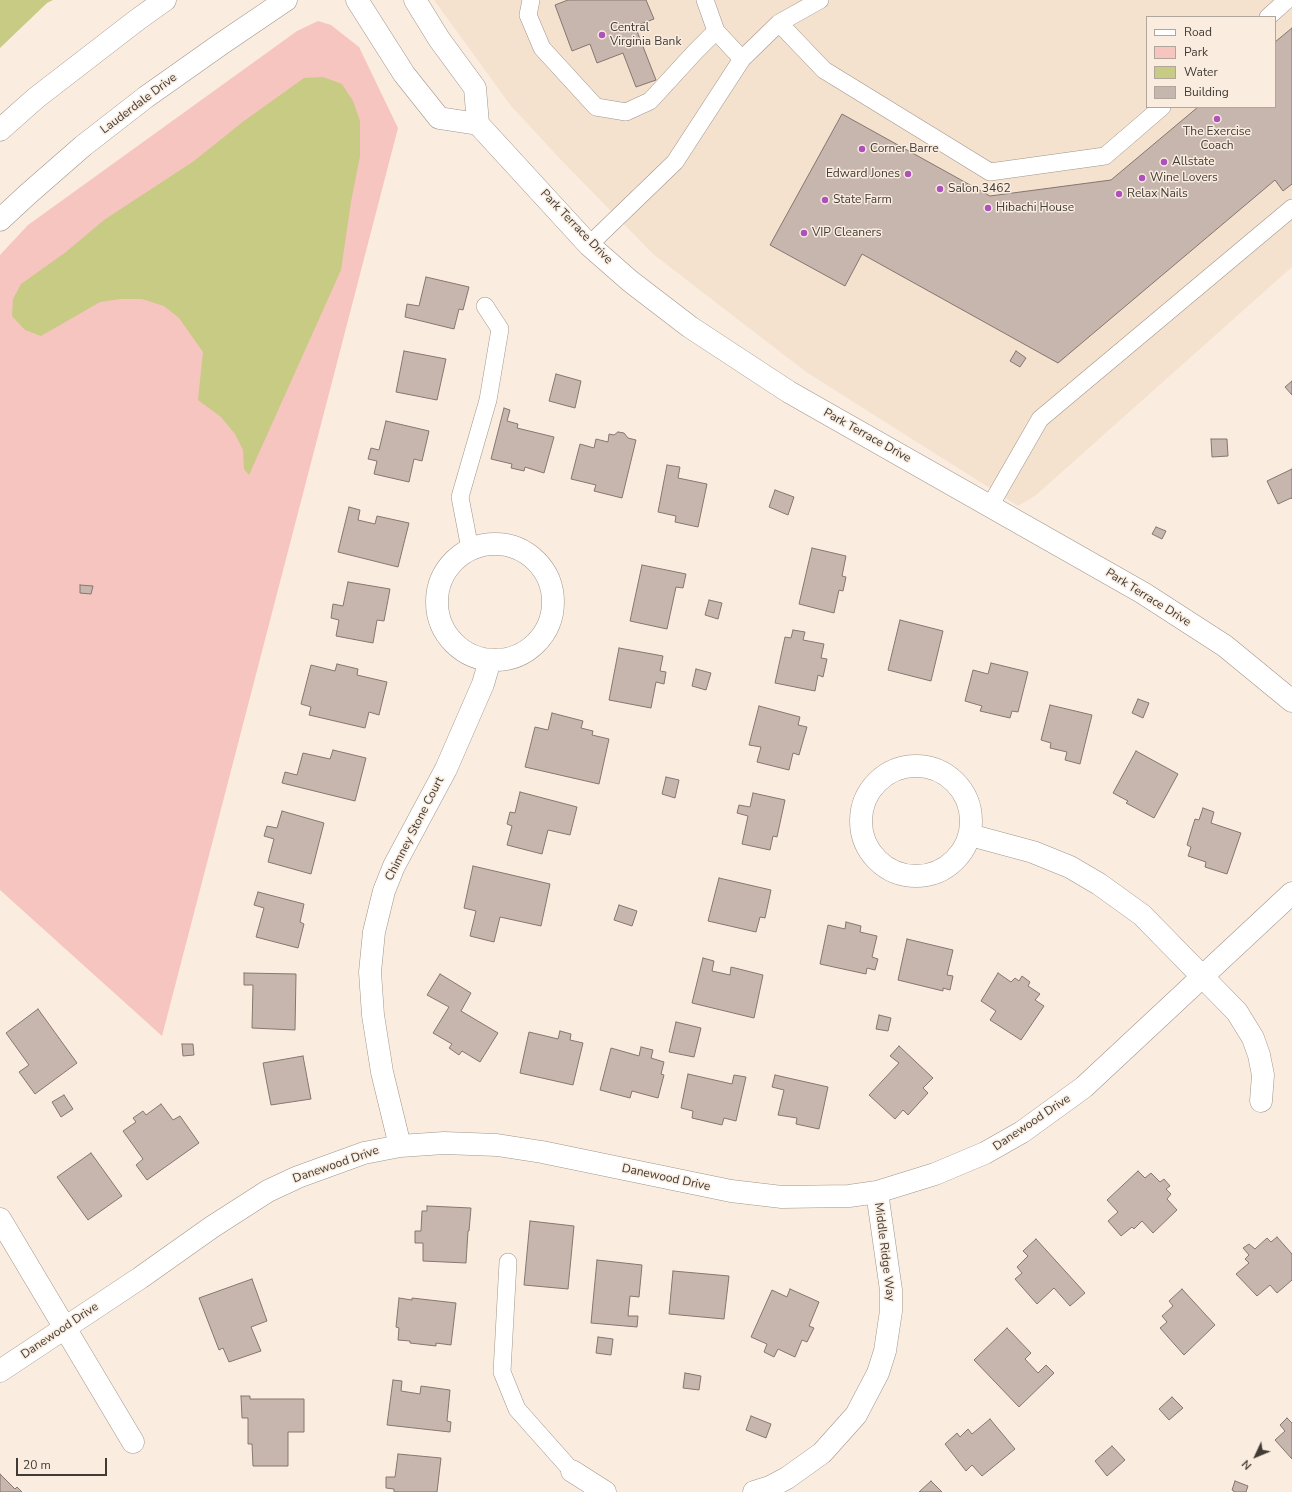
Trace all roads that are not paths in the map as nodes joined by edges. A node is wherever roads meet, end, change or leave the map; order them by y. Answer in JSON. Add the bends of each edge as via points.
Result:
{"nodes":[{"id":1,"x":165,"y":0,"type":"edge"},
{"id":2,"x":286,"y":0,"type":"edge"},
{"id":3,"x":357,"y":0,"type":"edge"},
{"id":4,"x":415,"y":0,"type":"edge"},
{"id":5,"x":531,"y":0,"type":"edge"},
{"id":6,"x":705,"y":0,"type":"edge"},
{"id":7,"x":820,"y":0,"type":"edge"},
{"id":8,"x":1287,"y":0,"type":"edge"},
{"id":9,"x":1269,"y":16,"type":"edge"},
{"id":10,"x":779,"y":23,"type":"junction"},
{"id":11,"x":716,"y":31,"type":"junction"},
{"id":12,"x":742,"y":59,"type":"junction"},
{"id":13,"x":1161,"y":108,"type":"edge"},
{"id":14,"x":478,"y":124,"type":"junction"},
{"id":15,"x":0,"y":130,"type":"edge"},
{"id":16,"x":1292,"y":208,"type":"edge"},
{"id":17,"x":0,"y":220,"type":"edge"},
{"id":18,"x":589,"y":245,"type":"junction"},
{"id":19,"x":485,"y":306,"type":"dead end"},
{"id":20,"x":990,"y":506,"type":"junction"},
{"id":21,"x":470,"y":549,"type":"junction"},
{"id":22,"x":490,"y":660,"type":"junction"},
{"id":23,"x":1292,"y":701,"type":"edge"},
{"id":24,"x":970,"y":835,"type":"junction"},
{"id":25,"x":1292,"y":893,"type":"edge"},
{"id":26,"x":1202,"y":976,"type":"junction"},
{"id":27,"x":1261,"y":1101,"type":"dead end"},
{"id":28,"x":400,"y":1146,"type":"junction"},
{"id":29,"x":877,"y":1192,"type":"junction"},
{"id":30,"x":0,"y":1219,"type":"edge"},
{"id":31,"x":508,"y":1262,"type":"dead end"},
{"id":32,"x":65,"y":1328,"type":"junction"},
{"id":33,"x":0,"y":1371,"type":"edge"},
{"id":34,"x":133,"y":1442,"type":"dead end"},
{"id":35,"x":572,"y":1471,"type":"joint"},
{"id":36,"x":605,"y":1492,"type":"edge"},
{"id":37,"x":754,"y":1492,"type":"edge"}],
"edges":[{"from":1,"to":15,"type":"street","via":[[36,98]]},
{"from":2,"to":17,"type":"street","name":"Lauderdale Drive","via":[[146,97],[83,146]]},
{"from":3,"to":14,"type":"street","via":[[404,74],[439,118]]},
{"from":4,"to":14,"type":"street","via":[[439,39],[475,88]]},
{"from":5,"to":11,"type":"lane","via":[[528,15],[542,48],[596,107],[626,112],[650,101]]},
{"from":6,"to":11,"type":"lane"},
{"from":7,"to":10,"type":"lane"},
{"from":8,"to":9,"type":"lane"},
{"from":10,"to":12,"type":"lane"},
{"from":10,"to":13,"type":"lane","via":[[824,70],[990,172],[1105,156]]},
{"from":11,"to":12,"type":"lane"},
{"from":12,"to":18,"type":"lane","via":[[675,162]]},
{"from":14,"to":18,"type":"street","name":"Park Terrace Drive"},
{"from":16,"to":20,"type":"lane","via":[[1040,419]]},
{"from":18,"to":20,"type":"street","name":"Park Terrace Drive","via":[[630,281],[690,327],[789,392]]},
{"from":19,"to":21,"type":"lane","via":[[500,329],[488,400],[460,497]]},
{"from":20,"to":23,"type":"street","name":"Park Terrace Drive","via":[[1143,593],[1225,646]]},
{"from":21,"to":22,"type":"street","via":[[454,560],[443,575],[437,593],[438,612],[444,630],[456,645],[472,655]]},
{"from":21,"to":22,"type":"street","via":[[488,544],[506,544],[525,551],[540,564],[550,581],[554,600],[551,620],[542,637],[528,650],[510,659]]},
{"from":22,"to":28,"type":"street","name":"Chimney Stone Court","via":[[483,684],[446,769],[394,866],[384,891],[374,932],[370,972],[373,1015],[382,1072]]},
{"from":24,"to":24,"type":"street","via":[[971,819],[962,790],[951,778],[937,770],[922,766],[906,766],[892,771],[879,780],[869,792],[863,806],[861,822],[871,852],[881,863],[902,874],[926,875],[954,862]]},
{"from":24,"to":26,"type":"street","via":[[1033,852],[1099,884],[1142,915]]},
{"from":25,"to":26,"type":"street","name":"Danewood Drive"},
{"from":26,"to":27,"type":"street","via":[[1237,1012],[1253,1038],[1263,1075]]},
{"from":26,"to":29,"type":"street","name":"Danewood Drive","via":[[1084,1087],[1022,1132],[985,1154]]},
{"from":28,"to":29,"type":"street","name":"Danewood Drive","via":[[444,1143],[497,1145],[730,1191],[782,1197],[849,1196]]},
{"from":28,"to":32,"type":"street","name":"Danewood Drive","via":[[364,1153],[268,1191]]},
{"from":29,"to":37,"type":"street","name":"Middle Ridge Way","via":[[891,1290],[891,1311],[878,1373],[856,1415],[822,1453],[787,1478]]},
{"from":30,"to":32,"type":"street"},
{"from":31,"to":35,"type":"lane","via":[[502,1372],[517,1410]]},
{"from":32,"to":33,"type":"street","name":"Danewood Drive"},
{"from":32,"to":34,"type":"street"},
{"from":35,"to":36,"type":"street"}]}
